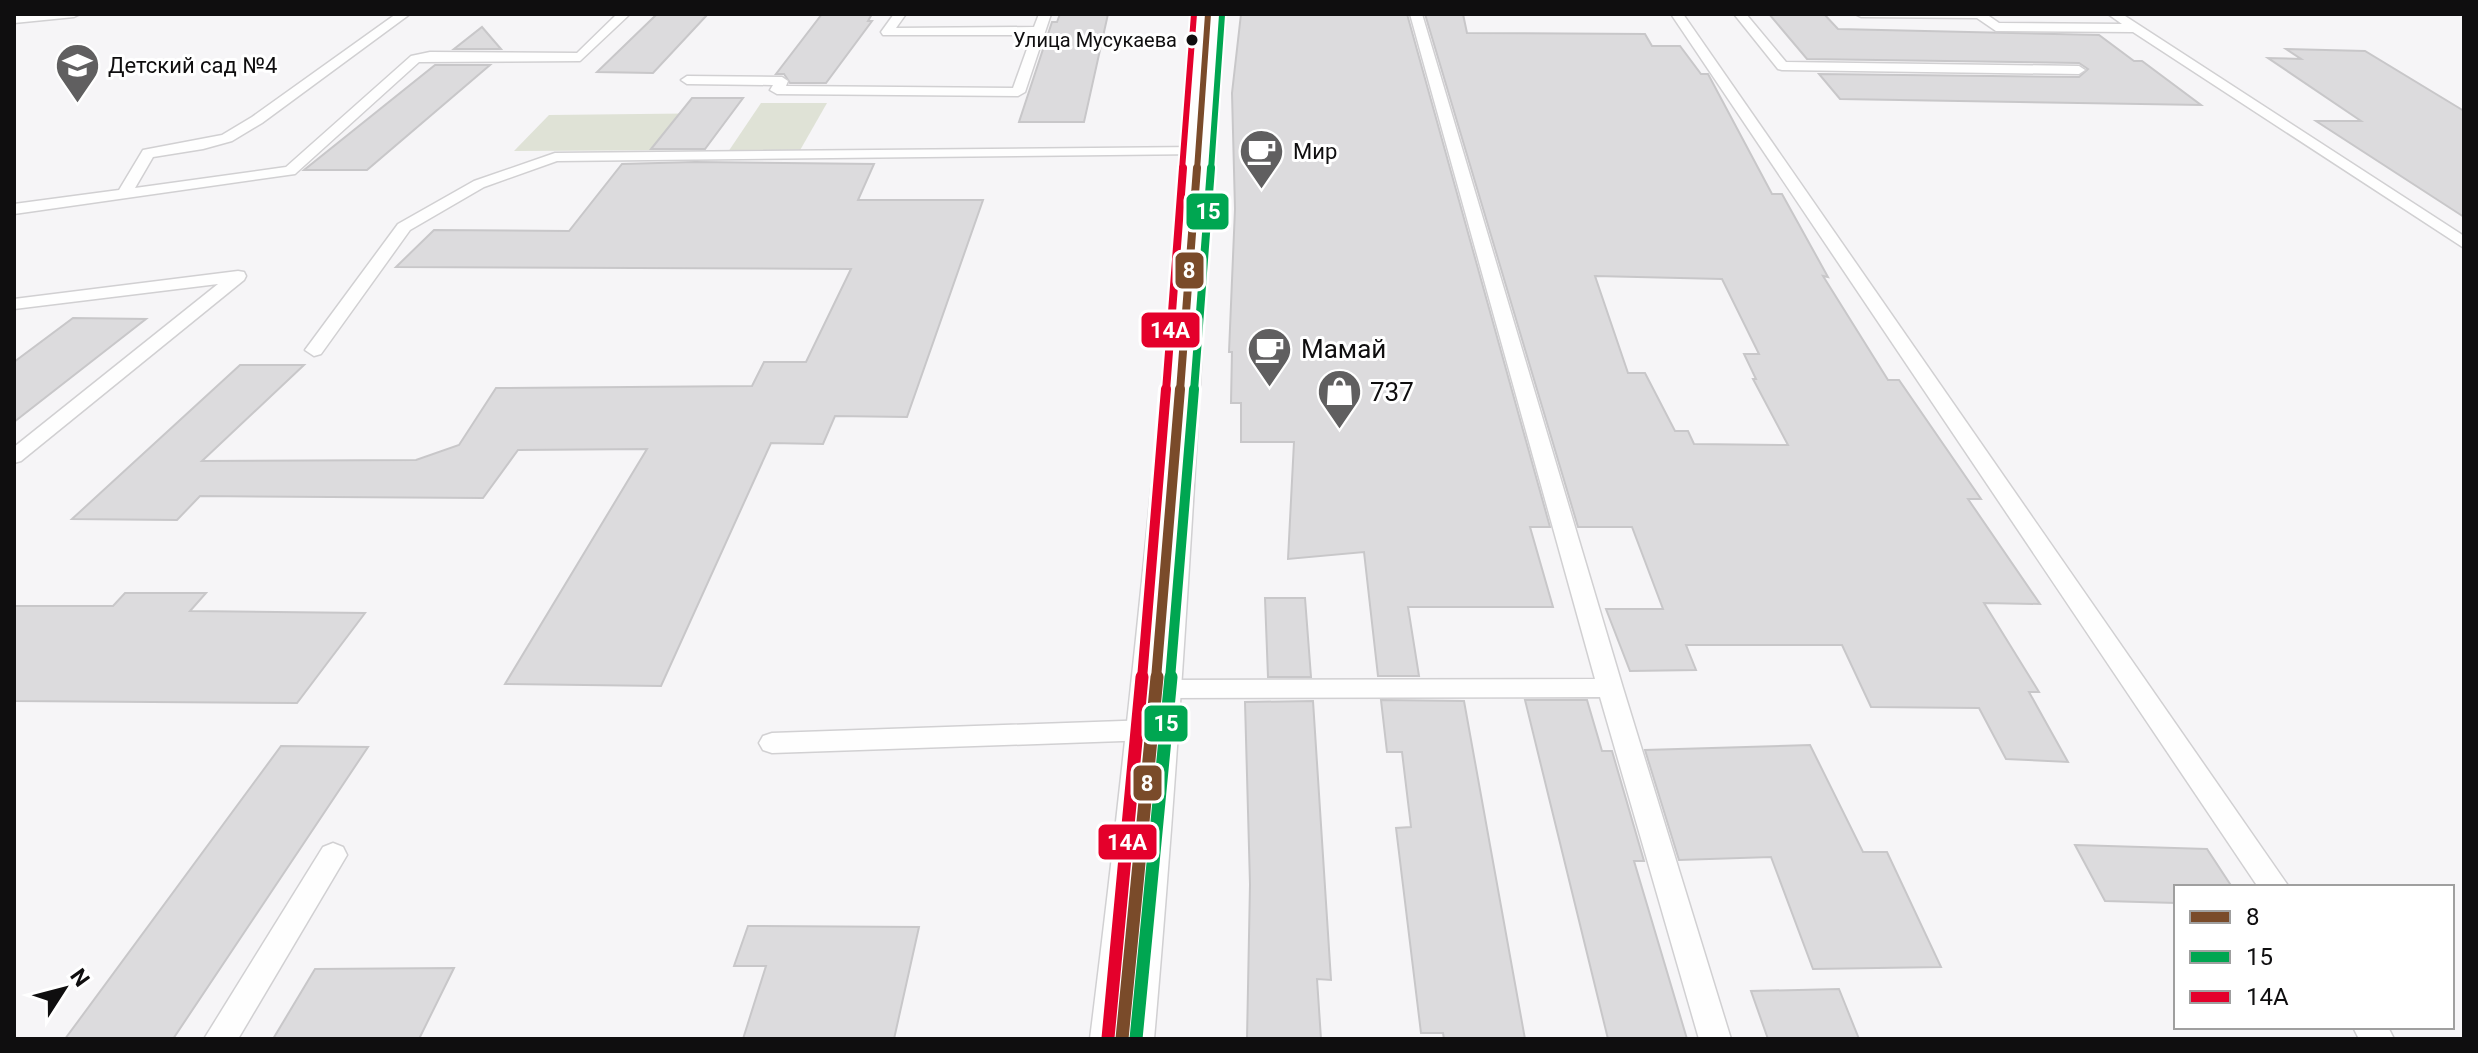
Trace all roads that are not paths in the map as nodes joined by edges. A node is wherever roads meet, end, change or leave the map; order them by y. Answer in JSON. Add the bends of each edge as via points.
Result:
{"nodes":[{"id":1,"x":74,"y":14,"type":"edge"},
{"id":2,"x":404,"y":14,"type":"edge"},
{"id":3,"x":624,"y":14,"type":"edge"},
{"id":4,"x":900,"y":14,"type":"edge"},
{"id":5,"x":1045,"y":14,"type":"edge"},
{"id":6,"x":1208,"y":14,"type":"edge"},
{"id":7,"x":1416,"y":14,"type":"edge"},
{"id":8,"x":1677,"y":14,"type":"edge"},
{"id":9,"x":1740,"y":14,"type":"edge"},
{"id":10,"x":1861,"y":14,"type":"edge"},
{"id":11,"x":2114,"y":14,"type":"edge"},
{"id":12,"x":14,"y":19,"type":"edge"},
{"id":13,"x":2135,"y":28,"type":"junction"},
{"id":14,"x":1039,"y":31,"type":"junction"},
{"id":15,"x":2079,"y":70,"type":"dead end"},
{"id":16,"x":687,"y":80,"type":"dead end"},
{"id":17,"x":1197,"y":151,"type":"junction"},
{"id":18,"x":124,"y":194,"type":"junction"},
{"id":19,"x":14,"y":209,"type":"edge"},
{"id":20,"x":2464,"y":243,"type":"edge"},
{"id":21,"x":14,"y":304,"type":"edge"},
{"id":22,"x":314,"y":350,"type":"dead end"},
{"id":23,"x":14,"y":457,"type":"edge"},
{"id":24,"x":1610,"y":688,"type":"junction"},
{"id":25,"x":1152,"y":709,"type":"junction"},
{"id":26,"x":772,"y":743,"type":"dead end"},
{"id":27,"x":333,"y":855,"type":"dead end"},
{"id":28,"x":2273,"y":885,"type":"edge"},
{"id":29,"x":220,"y":1039,"type":"edge"},
{"id":30,"x":1122,"y":1039,"type":"edge"},
{"id":31,"x":1715,"y":1039,"type":"edge"}],
"edges":[{"from":1,"to":12,"type":"lane"},
{"from":2,"to":18,"type":"lane","via":[[227,138],[148,153]]},
{"from":3,"to":18,"type":"lane","via":[[580,57],[415,59],[290,171]]},
{"from":4,"to":14,"type":"lane","via":[[887,32]]},
{"from":5,"to":14,"type":"lane"},
{"from":6,"to":17,"type":"street"},
{"from":7,"to":24,"type":"lane"},
{"from":8,"to":28,"type":"lane"},
{"from":9,"to":15,"type":"lane","via":[[1782,66]]},
{"from":10,"to":13,"type":"lane","via":[[1980,15],[1996,27]]},
{"from":11,"to":13,"type":"lane"},
{"from":13,"to":20,"type":"lane"},
{"from":14,"to":16,"type":"lane","via":[[1018,92],[777,90],[782,81]]},
{"from":17,"to":22,"type":"lane","via":[[555,157],[479,184],[404,227]]},
{"from":17,"to":25,"type":"street"},
{"from":18,"to":19,"type":"lane"},
{"from":21,"to":23,"type":"lane","via":[[238,276]]},
{"from":24,"to":25,"type":"lane"},
{"from":24,"to":31,"type":"lane"},
{"from":25,"to":26,"type":"lane"},
{"from":25,"to":30,"type":"street"},
{"from":27,"to":29,"type":"lane"}]}
